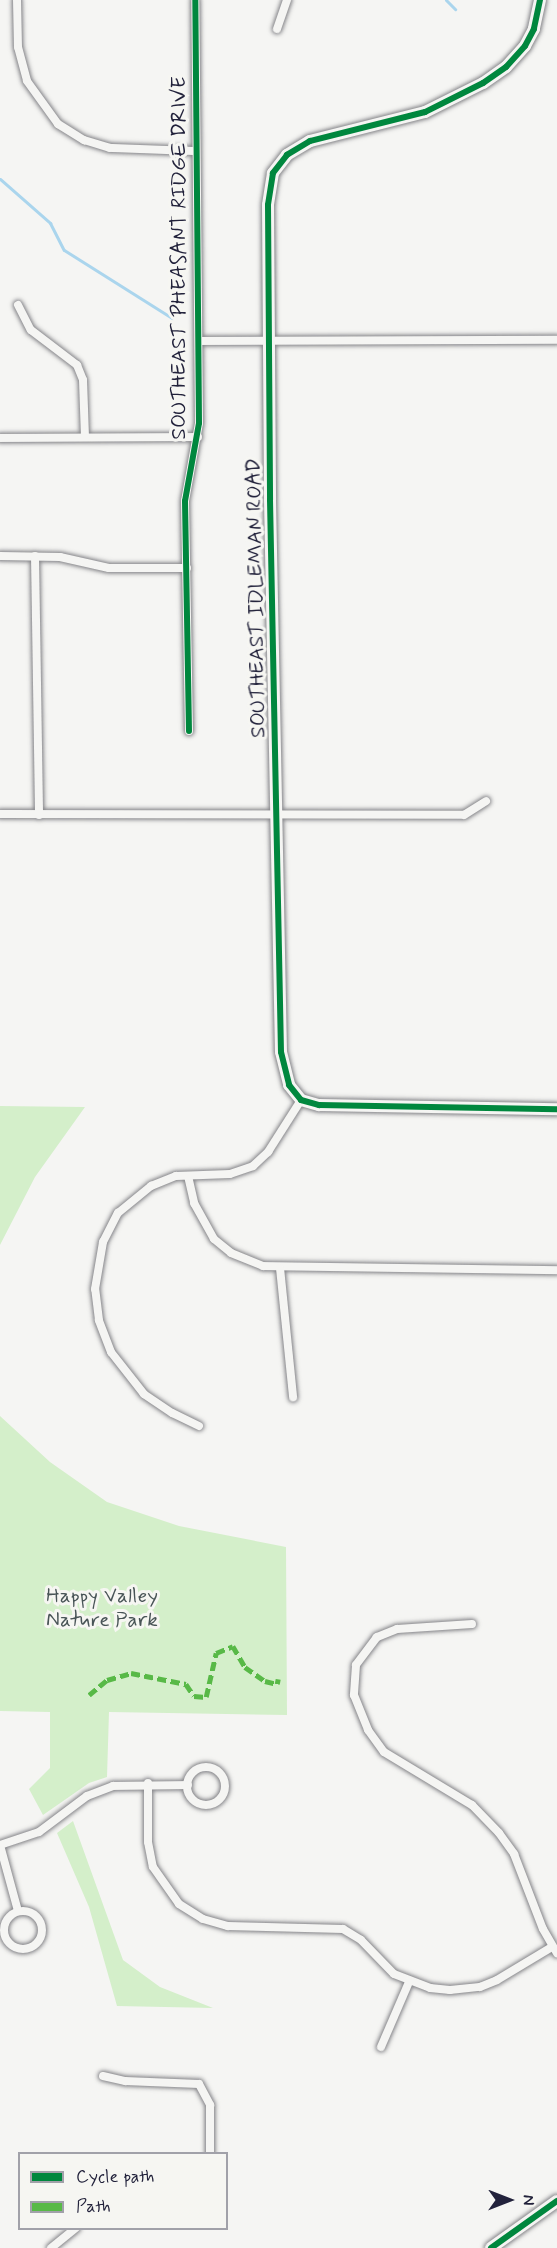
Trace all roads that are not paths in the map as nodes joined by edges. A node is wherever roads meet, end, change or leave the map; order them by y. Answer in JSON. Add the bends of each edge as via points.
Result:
{"nodes":[{"id":1,"x":17,"y":0,"type":"edge"},
{"id":2,"x":195,"y":0,"type":"edge"},
{"id":3,"x":287,"y":0,"type":"edge"},
{"id":4,"x":540,"y":0,"type":"edge"},
{"id":5,"x":277,"y":29,"type":"dead end"},
{"id":6,"x":196,"y":151,"type":"junction"},
{"id":7,"x":18,"y":305,"type":"dead end"},
{"id":8,"x":557,"y":340,"type":"edge"},
{"id":9,"x":199,"y":341,"type":"junction"},
{"id":10,"x":269,"y":341,"type":"junction"},
{"id":11,"x":85,"y":437,"type":"junction"},
{"id":12,"x":198,"y":437,"type":"junction"},
{"id":13,"x":0,"y":438,"type":"edge"},
{"id":14,"x":0,"y":556,"type":"edge"},
{"id":15,"x":35,"y":556,"type":"junction"},
{"id":16,"x":187,"y":568,"type":"junction"},
{"id":17,"x":189,"y":731,"type":"dead end"},
{"id":18,"x":486,"y":801,"type":"dead end"},
{"id":19,"x":0,"y":814,"type":"edge"},
{"id":20,"x":39,"y":815,"type":"junction"},
{"id":21,"x":277,"y":818,"type":"junction"},
{"id":22,"x":301,"y":1100,"type":"junction"},
{"id":23,"x":557,"y":1109,"type":"edge"},
{"id":24,"x":188,"y":1176,"type":"junction"},
{"id":25,"x":280,"y":1268,"type":"junction"},
{"id":26,"x":557,"y":1270,"type":"edge"},
{"id":27,"x":293,"y":1397,"type":"dead end"},
{"id":28,"x":199,"y":1426,"type":"dead end"},
{"id":29,"x":472,"y":1624,"type":"dead end"},
{"id":30,"x":148,"y":1784,"type":"junction"},
{"id":31,"x":188,"y":1785,"type":"junction"},
{"id":32,"x":0,"y":1845,"type":"edge"},
{"id":33,"x":18,"y":1911,"type":"junction"},
{"id":34,"x":555,"y":1950,"type":"edge"},
{"id":35,"x":409,"y":1982,"type":"junction"},
{"id":36,"x":381,"y":2047,"type":"dead end"},
{"id":37,"x":103,"y":2076,"type":"dead end"},
{"id":38,"x":210,"y":2152,"type":"edge"},
{"id":39,"x":557,"y":2201,"type":"edge"},
{"id":40,"x":75,"y":2230,"type":"edge"},
{"id":41,"x":51,"y":2248,"type":"edge"},
{"id":42,"x":491,"y":2248,"type":"edge"}],
"edges":[{"from":1,"to":6,"type":"street","via":[[18,47],[27,81],[58,124],[84,140],[110,148]]},
{"from":2,"to":6,"type":"street","name":"SOUTHEAST PHEASANT RIDGE DRIVE"},
{"from":3,"to":5,"type":"street"},
{"from":4,"to":10,"type":"main road","name":"SOUTHEAST IDLEMAN ROAD","via":[[536,24],[525,46],[506,67],[483,83],[425,112],[310,141],[278,165],[268,193]]},
{"from":6,"to":9,"type":"street","name":"SOUTHEAST PHEASANT RIDGE DRIVE"},
{"from":7,"to":11,"type":"street","via":[[31,330],[77,365],[83,380]]},
{"from":8,"to":10,"type":"street"},
{"from":9,"to":10,"type":"street"},
{"from":9,"to":12,"type":"street","name":"SOUTHEAST PHEASANT RIDGE DRIVE"},
{"from":10,"to":21,"type":"main road","name":"SOUTHEAST IDLEMAN ROAD"},
{"from":11,"to":12,"type":"street"},
{"from":11,"to":13,"type":"street"},
{"from":12,"to":16,"type":"street","name":"SOUTHEAST PHEASANT RIDGE DRIVE","via":[[186,485]]},
{"from":14,"to":15,"type":"street"},
{"from":15,"to":16,"type":"street","via":[[74,559],[109,568]]},
{"from":15,"to":20,"type":"street"},
{"from":16,"to":17,"type":"street","name":"SOUTHEAST PHEASANT RIDGE DRIVE"},
{"from":18,"to":21,"type":"street","via":[[464,815]]},
{"from":19,"to":20,"type":"street"},
{"from":20,"to":21,"type":"street"},
{"from":21,"to":22,"type":"main road","name":"SOUTHEAST IDLEMAN ROAD","via":[[281,1052],[286,1078]]},
{"from":22,"to":23,"type":"main road","via":[[337,1107]]},
{"from":22,"to":24,"type":"street","via":[[268,1152],[253,1166],[230,1174]]},
{"from":24,"to":25,"type":"street","via":[[196,1209],[218,1243],[248,1262]]},
{"from":24,"to":28,"type":"street","via":[[151,1185],[118,1213],[103,1242],[95,1289],[101,1328],[120,1367],[144,1394]]},
{"from":25,"to":26,"type":"street"},
{"from":25,"to":27,"type":"street"},
{"from":29,"to":34,"type":"street","via":[[397,1629],[377,1637],[356,1665],[354,1695],[368,1730],[384,1752],[472,1805],[499,1833],[525,1876]]},
{"from":30,"to":31,"type":"street"},
{"from":30,"to":32,"type":"street","via":[[101,1790],[39,1832]]},
{"from":30,"to":35,"type":"street","via":[[148,1842],[153,1867],[179,1904],[203,1919],[228,1926],[342,1929],[361,1940],[385,1967]]},
{"from":31,"to":31,"type":"street","via":[[193,1799],[208,1804],[220,1799],[225,1785],[217,1770],[202,1767],[191,1774]]},
{"from":32,"to":33,"type":"street"},
{"from":33,"to":33,"type":"street","via":[[5,1922],[4,1936],[12,1946],[28,1949],[42,1936],[42,1927],[35,1915]]},
{"from":34,"to":35,"type":"street","via":[[480,1987],[450,1990]]},
{"from":35,"to":36,"type":"street"},
{"from":37,"to":38,"type":"street","via":[[125,2081],[199,2084],[210,2105]]},
{"from":39,"to":42,"type":"main road"},
{"from":40,"to":41,"type":"street"}]}
